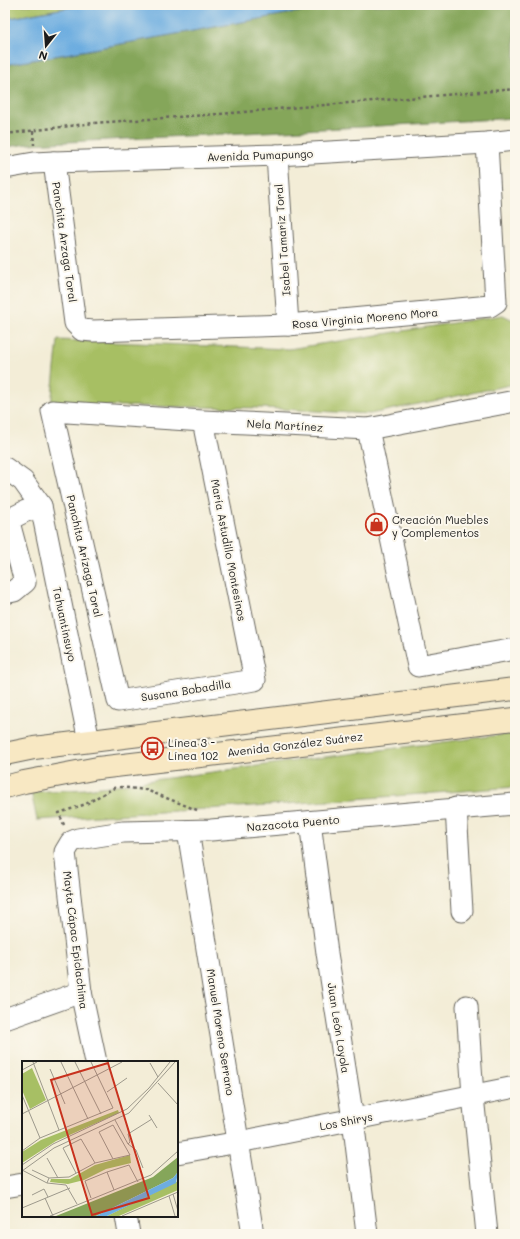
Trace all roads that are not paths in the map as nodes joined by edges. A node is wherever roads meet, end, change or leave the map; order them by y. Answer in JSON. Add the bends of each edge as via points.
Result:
{"nodes":[{"id":1,"x":515,"y":140,"type":"edge"},
{"id":2,"x":487,"y":143,"type":"junction"},
{"id":3,"x":277,"y":155,"type":"junction"},
{"id":4,"x":54,"y":162,"type":"junction"},
{"id":5,"x":5,"y":168,"type":"edge"},
{"id":6,"x":75,"y":323,"type":"joint"},
{"id":7,"x":288,"y":325,"type":"junction"},
{"id":8,"x":515,"y":401,"type":"edge"},
{"id":9,"x":52,"y":411,"type":"joint"},
{"id":10,"x":203,"y":421,"type":"junction"},
{"id":11,"x":368,"y":429,"type":"junction"},
{"id":12,"x":5,"y":468,"type":"edge"},
{"id":13,"x":41,"y":506,"type":"junction"},
{"id":14,"x":5,"y":593,"type":"edge"},
{"id":15,"x":515,"y":649,"type":"edge"},
{"id":16,"x":255,"y":680,"type":"joint"},
{"id":17,"x":515,"y":689,"type":"edge"},
{"id":18,"x":118,"y":701,"type":"joint"},
{"id":19,"x":515,"y":719,"type":"edge"},
{"id":20,"x":89,"y":742,"type":"junction"},
{"id":21,"x":5,"y":754,"type":"edge"},
{"id":22,"x":5,"y":787,"type":"edge"},
{"id":23,"x":515,"y":804,"type":"edge"},
{"id":24,"x":456,"y":808,"type":"junction"},
{"id":25,"x":310,"y":822,"type":"junction"},
{"id":26,"x":188,"y":831,"type":"junction"},
{"id":27,"x":71,"y":842,"type":"joint"},
{"id":28,"x":462,"y":911,"type":"dead end"},
{"id":29,"x":81,"y":992,"type":"junction"},
{"id":30,"x":467,"y":1006,"type":"dead end"},
{"id":31,"x":5,"y":1020,"type":"edge"},
{"id":32,"x":96,"y":1061,"type":"edge"},
{"id":33,"x":515,"y":1087,"type":"edge"},
{"id":34,"x":473,"y":1096,"type":"junction"},
{"id":35,"x":353,"y":1119,"type":"junction"},
{"id":36,"x":238,"y":1142,"type":"junction"},
{"id":37,"x":178,"y":1153,"type":"edge"},
{"id":38,"x":22,"y":1184,"type":"edge"},
{"id":39,"x":5,"y":1187,"type":"edge"},
{"id":40,"x":126,"y":1217,"type":"edge"},
{"id":41,"x":128,"y":1234,"type":"edge"},
{"id":42,"x":253,"y":1234,"type":"edge"},
{"id":43,"x":367,"y":1234,"type":"edge"},
{"id":44,"x":487,"y":1234,"type":"edge"}],
"edges":[{"from":1,"to":2,"type":"street","name":"Avenida Pumapungo"},
{"from":2,"to":3,"type":"street","name":"Avenida Pumapungo"},
{"from":2,"to":7,"type":"street","name":"Rosa Virginia Moreno Mora","via":[[496,302],[494,304]]},
{"from":3,"to":4,"type":"street","name":"Avenida Pumapungo"},
{"from":3,"to":7,"type":"street","name":"Isabel Tamariz Toral"},
{"from":4,"to":5,"type":"street","name":"Avenida Pumapungo"},
{"from":4,"to":6,"type":"street","name":"Panchita Arzaga Toral"},
{"from":6,"to":7,"type":"street","name":"Rosa Virginia Moreno Mora","via":[[82,330],[93,331]]},
{"from":8,"to":11,"type":"street","name":"Nela Martínez"},
{"from":9,"to":10,"type":"street","name":"Nela Martínez"},
{"from":9,"to":18,"type":"street","name":"Panchita Arízaga Toral"},
{"from":10,"to":11,"type":"street","name":"Nela Martínez"},
{"from":10,"to":16,"type":"street","name":"María Astudillo Montesinos"},
{"from":11,"to":15,"type":"street","via":[[418,666]]},
{"from":12,"to":13,"type":"street","via":[[23,481]]},
{"from":13,"to":14,"type":"street","via":[[12,518],[10,526],[25,582],[14,591]]},
{"from":13,"to":20,"type":"street","name":"Tahuantinsuyo"},
{"from":16,"to":18,"type":"street","name":"Susana Bobadilla"},
{"from":17,"to":20,"type":"main road"},
{"from":19,"to":22,"type":"main road","name":"Avenida González Suárez","via":[[98,768]]},
{"from":20,"to":21,"type":"main road"},
{"from":23,"to":24,"type":"street","name":"Nazacota Puento"},
{"from":24,"to":25,"type":"street","name":"Nazacota Puento"},
{"from":24,"to":28,"type":"street"},
{"from":25,"to":26,"type":"street","name":"Nazacota Puento"},
{"from":25,"to":35,"type":"street","name":"Juan León Loyola"},
{"from":26,"to":27,"type":"street","name":"Nazacota Puento","via":[[123,832]]},
{"from":26,"to":36,"type":"street","name":"Manuel Moreno Serrano"},
{"from":27,"to":29,"type":"street","name":"Mayta Cápac Epiclachima","via":[[65,852]]},
{"from":29,"to":31,"type":"street"},
{"from":29,"to":32,"type":"street","name":"Mayta Cápac Epiclachima"},
{"from":30,"to":34,"type":"street"},
{"from":33,"to":34,"type":"street","name":"Los Shirys"},
{"from":34,"to":35,"type":"street","name":"Los Shirys"},
{"from":34,"to":44,"type":"street"},
{"from":35,"to":36,"type":"street","name":"Los Shirys"},
{"from":35,"to":43,"type":"street","name":"Juan León Loyola"},
{"from":36,"to":37,"type":"street","name":"Los Shirys"},
{"from":36,"to":42,"type":"street","name":"Manuel Moreno Serrano"},
{"from":38,"to":39,"type":"street"},
{"from":40,"to":41,"type":"street"}]}
